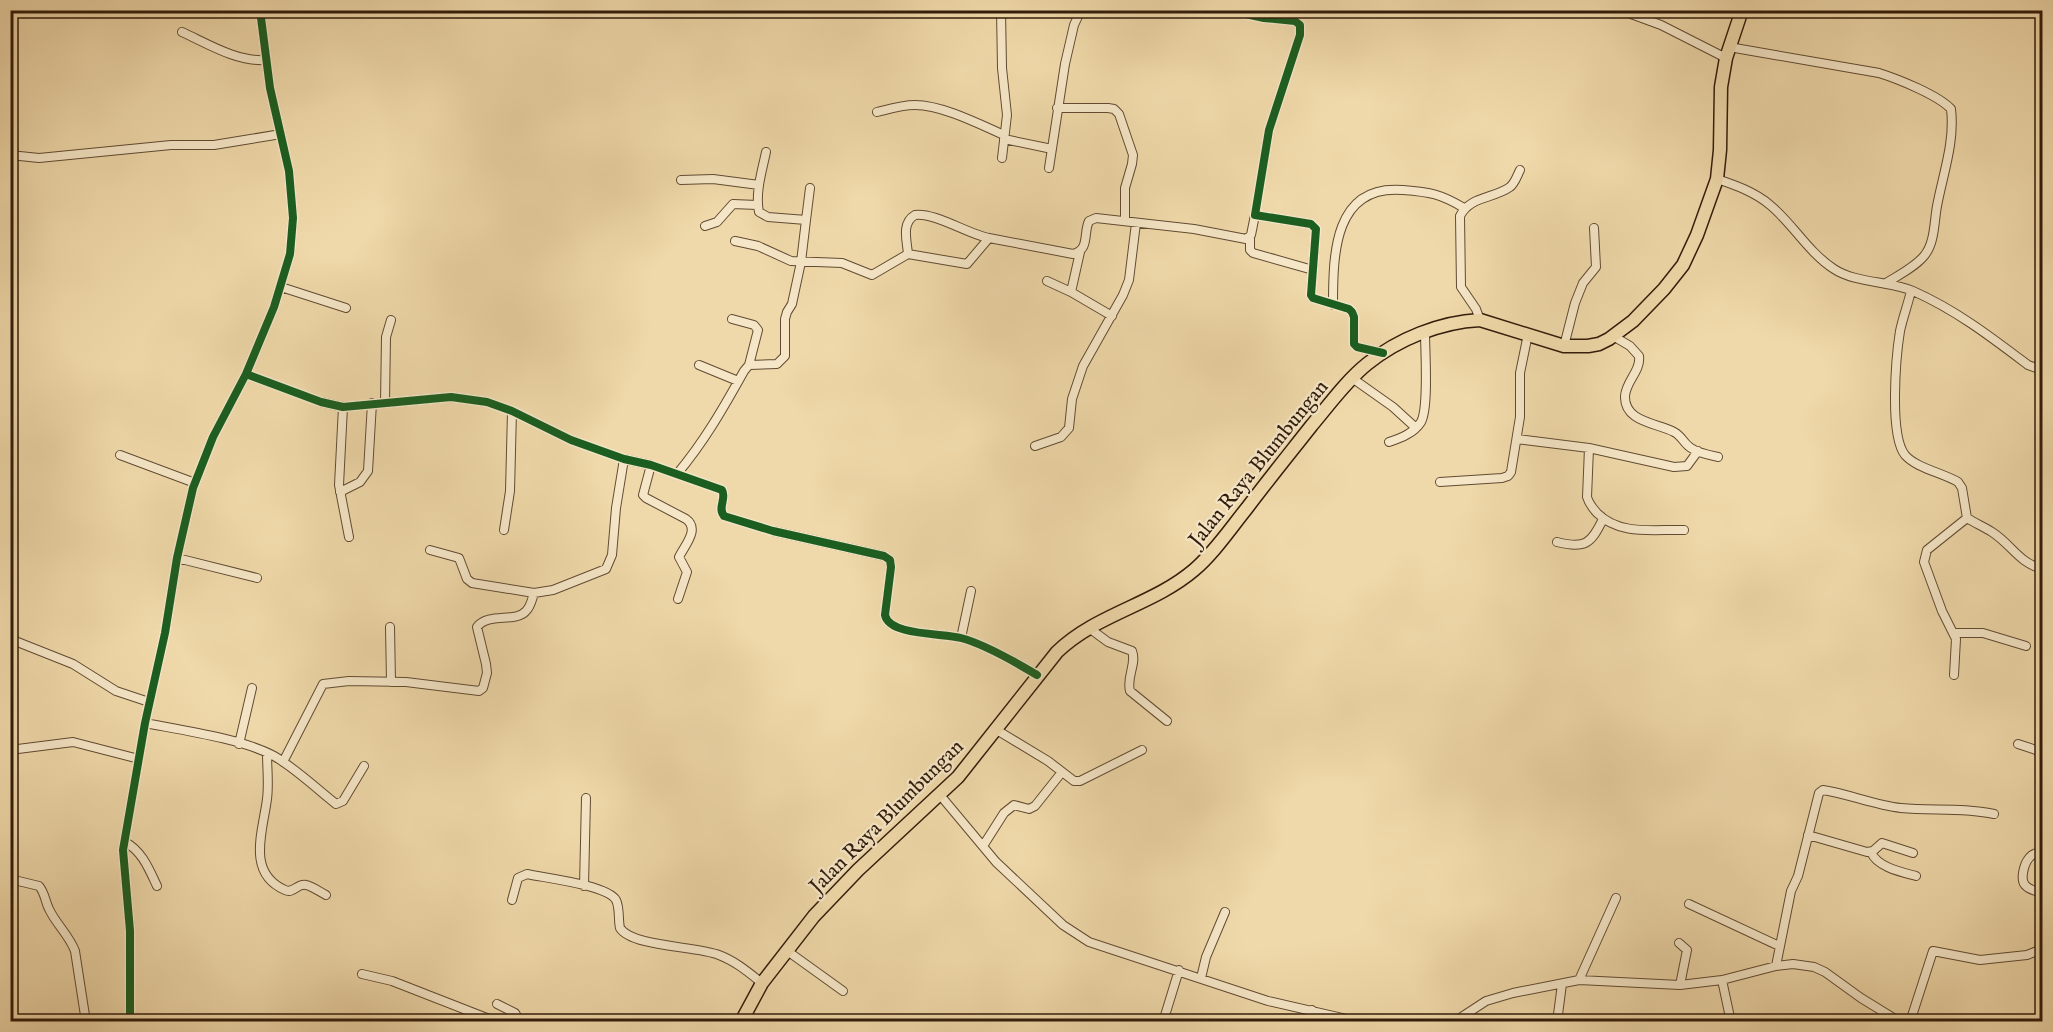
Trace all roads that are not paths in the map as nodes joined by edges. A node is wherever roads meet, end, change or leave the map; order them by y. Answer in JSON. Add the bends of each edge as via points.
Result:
{"nodes":[{"id":1,"x":260,"y":10,"type":"edge"},
{"id":2,"x":1001,"y":10,"type":"edge"},
{"id":3,"x":1081,"y":10,"type":"edge"},
{"id":4,"x":1227,"y":10,"type":"edge"},
{"id":5,"x":1620,"y":10,"type":"edge"},
{"id":6,"x":1742,"y":10,"type":"edge"},
{"id":7,"x":1281,"y":14,"type":"edge"},
{"id":8,"x":182,"y":32,"type":"dead end"},
{"id":9,"x":1728,"y":52,"type":"junction"},
{"id":10,"x":266,"y":60,"type":"junction"},
{"id":11,"x":1057,"y":108,"type":"junction"},
{"id":12,"x":878,"y":112,"type":"dead end"},
{"id":13,"x":281,"y":134,"type":"junction"},
{"id":14,"x":1004,"y":137,"type":"junction"},
{"id":15,"x":1052,"y":149,"type":"junction"},
{"id":16,"x":766,"y":152,"type":"dead end"},
{"id":17,"x":10,"y":155,"type":"edge"},
{"id":18,"x":1002,"y":158,"type":"dead end"},
{"id":19,"x":1049,"y":168,"type":"dead end"},
{"id":20,"x":1520,"y":170,"type":"dead end"},
{"id":21,"x":1717,"y":178,"type":"junction"},
{"id":22,"x":681,"y":180,"type":"dead end"},
{"id":23,"x":759,"y":185,"type":"junction"},
{"id":24,"x":810,"y":188,"type":"dead end"},
{"id":25,"x":757,"y":205,"type":"junction"},
{"id":26,"x":1464,"y":208,"type":"junction"},
{"id":27,"x":1255,"y":215,"type":"junction"},
{"id":28,"x":806,"y":220,"type":"junction"},
{"id":29,"x":1125,"y":221,"type":"junction"},
{"id":30,"x":1136,"y":223,"type":"junction"},
{"id":31,"x":705,"y":226,"type":"dead end"},
{"id":32,"x":1594,"y":228,"type":"dead end"},
{"id":33,"x":989,"y":238,"type":"junction"},
{"id":34,"x":1250,"y":238,"type":"junction"},
{"id":35,"x":735,"y":240,"type":"dead end"},
{"id":36,"x":1080,"y":252,"type":"junction"},
{"id":37,"x":908,"y":254,"type":"junction"},
{"id":38,"x":801,"y":262,"type":"junction"},
{"id":39,"x":1313,"y":270,"type":"junction"},
{"id":40,"x":1047,"y":281,"type":"dead end"},
{"id":41,"x":1886,"y":283,"type":"junction"},
{"id":42,"x":280,"y":287,"type":"junction"},
{"id":43,"x":1911,"y":291,"type":"junction"},
{"id":44,"x":1071,"y":292,"type":"junction"},
{"id":45,"x":1333,"y":305,"type":"junction"},
{"id":46,"x":346,"y":308,"type":"dead end"},
{"id":47,"x":1112,"y":316,"type":"junction"},
{"id":48,"x":732,"y":319,"type":"dead end"},
{"id":49,"x":391,"y":320,"type":"dead end"},
{"id":50,"x":1480,"y":320,"type":"junction"},
{"id":51,"x":1425,"y":332,"type":"junction"},
{"id":52,"x":1528,"y":334,"type":"junction"},
{"id":53,"x":1613,"y":336,"type":"junction"},
{"id":54,"x":1564,"y":346,"type":"junction"},
{"id":55,"x":1383,"y":353,"type":"junction"},
{"id":56,"x":699,"y":364,"type":"dead end"},
{"id":57,"x":749,"y":365,"type":"junction"},
{"id":58,"x":2043,"y":370,"type":"edge"},
{"id":59,"x":246,"y":374,"type":"junction"},
{"id":60,"x":1352,"y":378,"type":"junction"},
{"id":61,"x":738,"y":381,"type":"junction"},
{"id":62,"x":385,"y":402,"type":"junction"},
{"id":63,"x":372,"y":403,"type":"junction"},
{"id":64,"x":344,"y":407,"type":"junction"},
{"id":65,"x":512,"y":411,"type":"junction"},
{"id":66,"x":1416,"y":428,"type":"junction"},
{"id":67,"x":1517,"y":439,"type":"junction"},
{"id":68,"x":1389,"y":442,"type":"dead end"},
{"id":69,"x":1035,"y":446,"type":"dead end"},
{"id":70,"x":1589,"y":448,"type":"junction"},
{"id":71,"x":1698,"y":451,"type":"junction"},
{"id":72,"x":120,"y":455,"type":"dead end"},
{"id":73,"x":1718,"y":457,"type":"dead end"},
{"id":74,"x":624,"y":459,"type":"junction"},
{"id":75,"x":651,"y":465,"type":"junction"},
{"id":76,"x":677,"y":474,"type":"junction"},
{"id":77,"x":1440,"y":482,"type":"dead end"},
{"id":78,"x":195,"y":483,"type":"junction"},
{"id":79,"x":340,"y":492,"type":"junction"},
{"id":80,"x":1967,"y":518,"type":"junction"},
{"id":81,"x":1603,"y":519,"type":"junction"},
{"id":82,"x":504,"y":530,"type":"dead end"},
{"id":83,"x":1684,"y":530,"type":"dead end"},
{"id":84,"x":349,"y":537,"type":"dead end"},
{"id":85,"x":1557,"y":542,"type":"dead end"},
{"id":86,"x":430,"y":550,"type":"dead end"},
{"id":87,"x":177,"y":558,"type":"junction"},
{"id":88,"x":2043,"y":569,"type":"edge"},
{"id":89,"x":257,"y":578,"type":"dead end"},
{"id":90,"x":971,"y":591,"type":"dead end"},
{"id":91,"x":534,"y":593,"type":"junction"},
{"id":92,"x":678,"y":599,"type":"dead end"},
{"id":93,"x":390,"y":627,"type":"dead end"},
{"id":94,"x":1089,"y":628,"type":"junction"},
{"id":95,"x":1954,"y":633,"type":"junction"},
{"id":96,"x":961,"y":638,"type":"junction"},
{"id":97,"x":10,"y":639,"type":"edge"},
{"id":98,"x":2026,"y":646,"type":"dead end"},
{"id":99,"x":1037,"y":675,"type":"junction"},
{"id":100,"x":1954,"y":675,"type":"dead end"},
{"id":101,"x":391,"y":682,"type":"junction"},
{"id":102,"x":252,"y":688,"type":"dead end"},
{"id":103,"x":149,"y":702,"type":"junction"},
{"id":104,"x":1167,"y":721,"type":"dead end"},
{"id":105,"x":145,"y":723,"type":"junction"},
{"id":106,"x":995,"y":729,"type":"junction"},
{"id":107,"x":239,"y":744,"type":"junction"},
{"id":108,"x":2018,"y":744,"type":"dead end"},
{"id":109,"x":10,"y":750,"type":"edge"},
{"id":110,"x":1142,"y":750,"type":"dead end"},
{"id":111,"x":2043,"y":752,"type":"edge"},
{"id":112,"x":267,"y":753,"type":"junction"},
{"id":113,"x":140,"y":759,"type":"junction"},
{"id":114,"x":283,"y":762,"type":"junction"},
{"id":115,"x":364,"y":766,"type":"dead end"},
{"id":116,"x":1062,"y":772,"type":"junction"},
{"id":117,"x":940,"y":795,"type":"junction"},
{"id":118,"x":586,"y":798,"type":"dead end"},
{"id":119,"x":1994,"y":814,"type":"dead end"},
{"id":120,"x":1808,"y":835,"type":"junction"},
{"id":121,"x":124,"y":842,"type":"junction"},
{"id":122,"x":983,"y":846,"type":"junction"},
{"id":123,"x":1871,"y":852,"type":"junction"},
{"id":124,"x":1913,"y":853,"type":"dead end"},
{"id":125,"x":2043,"y":853,"type":"edge"},
{"id":126,"x":1916,"y":876,"type":"dead end"},
{"id":127,"x":10,"y":879,"type":"edge"},
{"id":128,"x":157,"y":886,"type":"dead end"},
{"id":129,"x":584,"y":886,"type":"junction"},
{"id":130,"x":2043,"y":893,"type":"edge"},
{"id":131,"x":326,"y":896,"type":"dead end"},
{"id":132,"x":1616,"y":898,"type":"dead end"},
{"id":133,"x":512,"y":900,"type":"dead end"},
{"id":134,"x":1689,"y":904,"type":"dead end"},
{"id":135,"x":1225,"y":912,"type":"dead end"},
{"id":136,"x":1679,"y":943,"type":"dead end"},
{"id":137,"x":1779,"y":946,"type":"junction"},
{"id":138,"x":2043,"y":949,"type":"edge"},
{"id":139,"x":786,"y":950,"type":"junction"},
{"id":140,"x":1776,"y":966,"type":"junction"},
{"id":141,"x":1179,"y":970,"type":"junction"},
{"id":142,"x":362,"y":974,"type":"dead end"},
{"id":143,"x":1201,"y":978,"type":"junction"},
{"id":144,"x":1579,"y":980,"type":"junction"},
{"id":145,"x":1722,"y":980,"type":"junction"},
{"id":146,"x":762,"y":983,"type":"junction"},
{"id":147,"x":1562,"y":984,"type":"junction"},
{"id":148,"x":1680,"y":985,"type":"junction"},
{"id":149,"x":843,"y":991,"type":"dead end"},
{"id":150,"x":497,"y":1004,"type":"dead end"},
{"id":151,"x":1312,"y":1010,"type":"junction"},
{"id":152,"x":86,"y":1022,"type":"edge"},
{"id":153,"x":130,"y":1022,"type":"edge"},
{"id":154,"x":497,"y":1022,"type":"edge"},
{"id":155,"x":520,"y":1022,"type":"edge"},
{"id":156,"x":741,"y":1022,"type":"edge"},
{"id":157,"x":1163,"y":1022,"type":"edge"},
{"id":158,"x":1308,"y":1022,"type":"edge"},
{"id":159,"x":1360,"y":1022,"type":"edge"},
{"id":160,"x":1454,"y":1022,"type":"edge"},
{"id":161,"x":1557,"y":1022,"type":"edge"},
{"id":162,"x":1731,"y":1022,"type":"edge"},
{"id":163,"x":1900,"y":1022,"type":"edge"},
{"id":164,"x":1910,"y":1022,"type":"edge"}],
"edges":[{"from":1,"to":10,"type":"street"},
{"from":2,"to":14,"type":"street","via":[[1007,115]]},
{"from":3,"to":11,"type":"street","via":[[1068,49]]},
{"from":4,"to":7,"type":"street","via":[[1264,18]]},
{"from":5,"to":9,"type":"street"},
{"from":6,"to":9,"type":"main road","name":"Jalan Raya Blumbungan"},
{"from":7,"to":27,"type":"street","via":[[1300,25],[1301,30],[1269,130]]},
{"from":8,"to":10,"type":"street","via":[[223,51]]},
{"from":9,"to":21,"type":"main road","name":"Jalan Raya Blumbungan","via":[[1721,87]]},
{"from":9,"to":41,"type":"street","via":[[1894,78],[1951,109],[1951,145],[1930,245],[1925,256]]},
{"from":10,"to":13,"type":"street"},
{"from":11,"to":15,"type":"street"},
{"from":11,"to":29,"type":"street","via":[[1108,108],[1119,114],[1133,154],[1125,188]]},
{"from":12,"to":14,"type":"street","via":[[915,105],[929,107]]},
{"from":13,"to":17,"type":"street","via":[[214,145],[171,145],[39,158]]},
{"from":13,"to":42,"type":"street","via":[[293,218],[290,254]]},
{"from":14,"to":15,"type":"street"},
{"from":14,"to":18,"type":"street"},
{"from":15,"to":19,"type":"street"},
{"from":16,"to":23,"type":"street"},
{"from":20,"to":26,"type":"street","via":[[1509,187]]},
{"from":21,"to":41,"type":"street","via":[[1769,204],[1837,271]]},
{"from":21,"to":53,"type":"main road","name":"Jalan Raya Blumbungan","via":[[1683,265],[1633,321]]},
{"from":22,"to":23,"type":"street","via":[[713,179]]},
{"from":23,"to":25,"type":"street"},
{"from":24,"to":28,"type":"street"},
{"from":25,"to":28,"type":"street","via":[[762,215]]},
{"from":25,"to":31,"type":"street","via":[[733,204],[717,222]]},
{"from":26,"to":45,"type":"street","via":[[1433,193],[1397,189],[1368,193],[1357,201],[1343,223],[1338,243]]},
{"from":26,"to":50,"type":"street","via":[[1459,231],[1461,287]]},
{"from":27,"to":34,"type":"street"},
{"from":27,"to":39,"type":"street","via":[[1311,224],[1316,229]]},
{"from":28,"to":38,"type":"street"},
{"from":29,"to":30,"type":"street"},
{"from":29,"to":36,"type":"street","via":[[1089,221]]},
{"from":30,"to":34,"type":"street"},
{"from":30,"to":47,"type":"street","via":[[1129,280]]},
{"from":32,"to":54,"type":"street","via":[[1596,267],[1583,283]]},
{"from":33,"to":36,"type":"street"},
{"from":33,"to":37,"type":"street","via":[[967,264]]},
{"from":33,"to":37,"type":"street","via":[[915,215],[908,220],[906,229]]},
{"from":34,"to":39,"type":"street","via":[[1253,253]]},
{"from":35,"to":38,"type":"street"},
{"from":36,"to":44,"type":"street"},
{"from":37,"to":38,"type":"street","via":[[868,275],[842,263]]},
{"from":38,"to":57,"type":"street","via":[[785,319],[784,356],[777,364]]},
{"from":39,"to":45,"type":"street","via":[[1311,295]]},
{"from":40,"to":44,"type":"street"},
{"from":41,"to":43,"type":"street"},
{"from":42,"to":46,"type":"street"},
{"from":42,"to":59,"type":"street"},
{"from":43,"to":58,"type":"street","via":[[1952,310],[2028,365]]},
{"from":43,"to":80,"type":"street","via":[[1897,349],[1899,444],[1911,461],[1958,482]]},
{"from":44,"to":47,"type":"street"},
{"from":45,"to":55,"type":"street","via":[[1352,312],[1357,347]]},
{"from":47,"to":69,"type":"street","via":[[1083,366],[1072,399],[1069,428],[1061,437]]},
{"from":48,"to":57,"type":"street","via":[[757,327]]},
{"from":49,"to":62,"type":"street","via":[[386,337]]},
{"from":50,"to":51,"type":"main road","name":"Jalan Raya Blumbungan"},
{"from":50,"to":52,"type":"main road","name":"Jalan Raya Blumbungan"},
{"from":51,"to":55,"type":"main road","name":"Jalan Raya Blumbungan"},
{"from":51,"to":66,"type":"street","via":[[1425,405],[1423,419]]},
{"from":52,"to":54,"type":"main road","name":"Jalan Raya Blumbungan"},
{"from":52,"to":67,"type":"street","via":[[1520,373]]},
{"from":53,"to":54,"type":"main road","name":"Jalan Raya Blumbungan","via":[[1599,344]]},
{"from":53,"to":71,"type":"street","via":[[1639,357],[1626,390],[1626,406],[1631,413],[1678,434]]},
{"from":55,"to":60,"type":"main road","name":"Jalan Raya Blumbungan"},
{"from":56,"to":61,"type":"street"},
{"from":57,"to":61,"type":"street"},
{"from":59,"to":64,"type":"street"},
{"from":59,"to":78,"type":"street","via":[[213,437]]},
{"from":60,"to":66,"type":"street"},
{"from":60,"to":94,"type":"main road","name":"Jalan Raya Blumbungan","via":[[1204,561],[1178,583]]},
{"from":61,"to":76,"type":"street","via":[[707,435]]},
{"from":62,"to":63,"type":"street"},
{"from":62,"to":65,"type":"street","via":[[452,397]]},
{"from":63,"to":64,"type":"street"},
{"from":63,"to":79,"type":"street","via":[[368,471],[360,482]]},
{"from":64,"to":79,"type":"street"},
{"from":65,"to":74,"type":"street","via":[[571,440]]},
{"from":65,"to":82,"type":"street","via":[[510,491]]},
{"from":66,"to":68,"type":"street"},
{"from":67,"to":70,"type":"street"},
{"from":67,"to":77,"type":"street","via":[[1508,476]]},
{"from":70,"to":71,"type":"street","via":[[1674,467],[1687,466]]},
{"from":70,"to":81,"type":"street","via":[[1587,497]]},
{"from":71,"to":73,"type":"street"},
{"from":72,"to":78,"type":"street"},
{"from":74,"to":75,"type":"street"},
{"from":74,"to":91,"type":"street","via":[[610,565],[579,581]]},
{"from":75,"to":76,"type":"street"},
{"from":75,"to":92,"type":"street","via":[[643,495],[693,527],[679,557],[687,572]]},
{"from":76,"to":96,"type":"street","via":[[722,490],[724,516],[884,556],[891,567],[886,621],[914,632]]},
{"from":78,"to":87,"type":"street"},
{"from":79,"to":84,"type":"street"},
{"from":80,"to":88,"type":"street","via":[[1992,532],[2031,566]]},
{"from":80,"to":95,"type":"street","via":[[1927,550],[1924,562]]},
{"from":81,"to":83,"type":"street","via":[[1619,527]]},
{"from":81,"to":85,"type":"street","via":[[1588,543],[1578,546]]},
{"from":86,"to":91,"type":"street","via":[[459,558],[472,583]]},
{"from":87,"to":89,"type":"street"},
{"from":87,"to":103,"type":"street"},
{"from":90,"to":96,"type":"street"},
{"from":91,"to":101,"type":"street","via":[[529,608],[522,614],[478,624],[487,673],[479,691]]},
{"from":93,"to":101,"type":"street"},
{"from":94,"to":99,"type":"main road","name":"Jalan Raya Blumbungan","via":[[1068,642]]},
{"from":94,"to":104,"type":"street","via":[[1108,642],[1132,651],[1130,691]]},
{"from":95,"to":98,"type":"street","via":[[1983,633]]},
{"from":95,"to":100,"type":"street"},
{"from":96,"to":99,"type":"street"},
{"from":97,"to":103,"type":"street","via":[[73,664],[116,691]]},
{"from":99,"to":106,"type":"main road","name":"Jalan Raya Blumbungan"},
{"from":101,"to":114,"type":"street","via":[[323,684]]},
{"from":102,"to":107,"type":"street"},
{"from":103,"to":105,"type":"street"},
{"from":105,"to":107,"type":"street"},
{"from":105,"to":113,"type":"street"},
{"from":106,"to":116,"type":"street"},
{"from":106,"to":117,"type":"main road","name":"Jalan Raya Blumbungan"},
{"from":107,"to":112,"type":"street"},
{"from":108,"to":111,"type":"street"},
{"from":109,"to":113,"type":"street","via":[[73,742]]},
{"from":110,"to":116,"type":"street","via":[[1080,781]]},
{"from":112,"to":114,"type":"street"},
{"from":112,"to":131,"type":"street","via":[[267,796],[259,838],[262,869],[285,890],[306,885]]},
{"from":113,"to":121,"type":"street"},
{"from":114,"to":115,"type":"street","via":[[336,804],[343,801]]},
{"from":116,"to":122,"type":"street","via":[[1035,806],[1014,806],[1004,813]]},
{"from":117,"to":122,"type":"street"},
{"from":117,"to":139,"type":"main road","name":"Jalan Raya Blumbungan","via":[[833,894]]},
{"from":118,"to":129,"type":"street"},
{"from":119,"to":120,"type":"street","via":[[1972,809],[1898,807],[1823,790]]},
{"from":120,"to":123,"type":"street"},
{"from":120,"to":137,"type":"street"},
{"from":121,"to":128,"type":"street","via":[[134,847]]},
{"from":121,"to":153,"type":"street"},
{"from":122,"to":141,"type":"street","via":[[1057,920],[1089,942]]},
{"from":123,"to":124,"type":"street","via":[[1882,843]]},
{"from":123,"to":126,"type":"street","via":[[1883,864]]},
{"from":125,"to":130,"type":"street","via":[[2028,859],[2022,879],[2030,889]]},
{"from":127,"to":152,"type":"street","via":[[42,889],[49,909],[70,941]]},
{"from":129,"to":133,"type":"street","via":[[522,875]]},
{"from":129,"to":146,"type":"street","via":[[614,897],[620,928],[627,935],[717,954],[737,963]]},
{"from":132,"to":144,"type":"street"},
{"from":134,"to":137,"type":"street"},
{"from":135,"to":143,"type":"street"},
{"from":136,"to":148,"type":"street","via":[[1688,956]]},
{"from":137,"to":140,"type":"street"},
{"from":138,"to":164,"type":"street","via":[[2027,955],[1980,960],[1933,951]]},
{"from":139,"to":146,"type":"main road","name":"Jalan Raya Blumbungan"},
{"from":139,"to":149,"type":"street"},
{"from":140,"to":145,"type":"street"},
{"from":140,"to":163,"type":"street","via":[[1814,967]]},
{"from":141,"to":143,"type":"street"},
{"from":141,"to":157,"type":"street"},
{"from":142,"to":154,"type":"street","via":[[392,981]]},
{"from":143,"to":151,"type":"street","via":[[1268,1001]]},
{"from":144,"to":147,"type":"street"},
{"from":144,"to":148,"type":"street"},
{"from":145,"to":148,"type":"street"},
{"from":145,"to":162,"type":"street"},
{"from":146,"to":156,"type":"main road","name":"Jalan Raya Blumbungan"},
{"from":147,"to":160,"type":"street","via":[[1486,1001]]},
{"from":147,"to":161,"type":"street"},
{"from":150,"to":155,"type":"street","via":[[515,1012]]},
{"from":151,"to":158,"type":"street"},
{"from":151,"to":159,"type":"street"}]}
